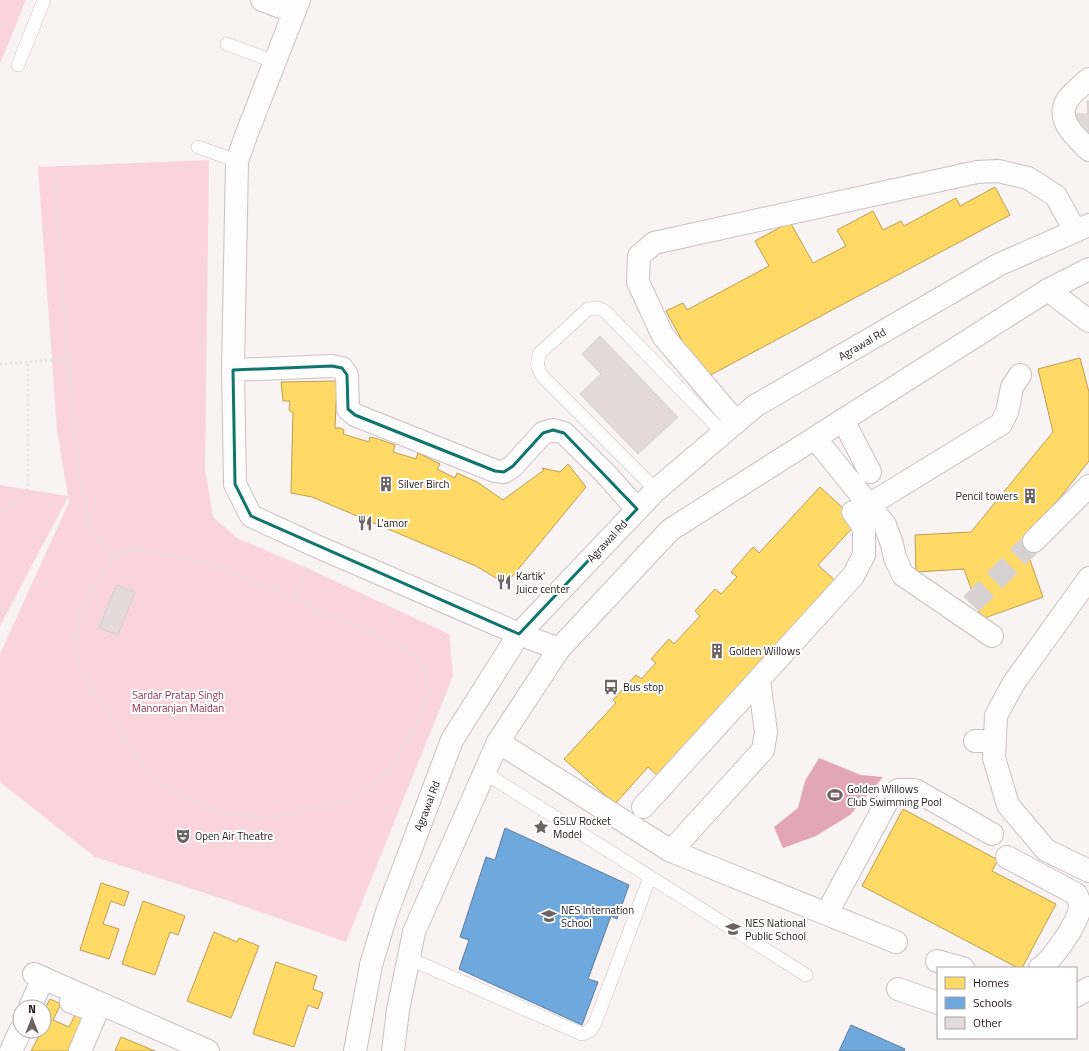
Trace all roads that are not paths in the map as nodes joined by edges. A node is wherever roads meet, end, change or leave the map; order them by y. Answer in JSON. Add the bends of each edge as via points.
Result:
{"nodes":[{"id":1,"x":44,"y":0,"type":"edge"},
{"id":2,"x":262,"y":0,"type":"edge"},
{"id":3,"x":296,"y":6,"type":"edge"},
{"id":4,"x":227,"y":44,"type":"dead end"},
{"id":5,"x":275,"y":62,"type":"junction"},
{"id":6,"x":18,"y":64,"type":"dead end"},
{"id":7,"x":1089,"y":79,"type":"edge"},
{"id":8,"x":198,"y":147,"type":"dead end"},
{"id":9,"x":1089,"y":150,"type":"edge"},
{"id":10,"x":238,"y":161,"type":"junction"},
{"id":11,"x":1082,"y":228,"type":"edge"},
{"id":12,"x":1089,"y":269,"type":"edge"},
{"id":13,"x":1048,"y":290,"type":"junction"},
{"id":14,"x":1089,"y":321,"type":"edge"},
{"id":15,"x":233,"y":370,"type":"junction"},
{"id":16,"x":1020,"y":375,"type":"dead end"},
{"id":17,"x":843,"y":420,"type":"junction"},
{"id":18,"x":729,"y":427,"type":"junction"},
{"id":19,"x":815,"y":438,"type":"junction"},
{"id":20,"x":870,"y":472,"type":"dead end"},
{"id":21,"x":1089,"y":486,"type":"edge"},
{"id":22,"x":656,"y":490,"type":"junction"},
{"id":23,"x":861,"y":504,"type":"junction"},
{"id":24,"x":637,"y":509,"type":"junction"},
{"id":25,"x":1034,"y":541,"type":"tunnel mouth"},
{"id":26,"x":1089,"y":578,"type":"edge"},
{"id":27,"x":519,"y":634,"type":"junction"},
{"id":28,"x":992,"y":636,"type":"dead end"},
{"id":29,"x":559,"y":649,"type":"junction"},
{"id":30,"x":759,"y":680,"type":"junction"},
{"id":31,"x":498,"y":742,"type":"junction"},
{"id":32,"x":485,"y":773,"type":"junction"},
{"id":33,"x":643,"y":808,"type":"dead end"},
{"id":34,"x":992,"y":834,"type":"dead end"},
{"id":35,"x":671,"y":851,"type":"junction"},
{"id":36,"x":1007,"y":857,"type":"dead end"},
{"id":37,"x":1089,"y":871,"type":"edge"},
{"id":38,"x":650,"y":877,"type":"junction"},
{"id":39,"x":827,"y":913,"type":"junction"},
{"id":40,"x":896,"y":942,"type":"dead end"},
{"id":41,"x":408,"y":958,"type":"junction"},
{"id":42,"x":937,"y":962,"type":"dead end"},
{"id":43,"x":1051,"y":965,"type":"edge"},
{"id":44,"x":959,"y":967,"type":"edge"},
{"id":45,"x":806,"y":975,"type":"dead end"},
{"id":46,"x":36,"y":987,"type":"edge"},
{"id":47,"x":898,"y":989,"type":"dead end"},
{"id":48,"x":937,"y":1003,"type":"edge"},
{"id":49,"x":16,"y":1039,"type":"edge"},
{"id":50,"x":11,"y":1051,"type":"edge"},
{"id":51,"x":80,"y":1051,"type":"edge"},
{"id":52,"x":208,"y":1051,"type":"edge"},
{"id":53,"x":355,"y":1051,"type":"edge"},
{"id":54,"x":393,"y":1051,"type":"edge"}],
"edges":[{"from":1,"to":6,"type":"lane"},
{"from":2,"to":3,"type":"street"},
{"from":3,"to":5,"type":"street"},
{"from":4,"to":5,"type":"lane"},
{"from":5,"to":10,"type":"street","via":[[244,139]]},
{"from":7,"to":9,"type":"street","via":[[1067,100],[1063,113],[1067,128]]},
{"from":8,"to":10,"type":"lane"},
{"from":10,"to":15,"type":"street"},
{"from":11,"to":18,"type":"street","name":"Agrawal Rd","via":[[998,265],[755,406]]},
{"from":11,"to":18,"type":"street","via":[[1056,196],[1028,178],[991,171],[654,243],[639,256],[638,282],[663,336]]},
{"from":12,"to":13,"type":"street"},
{"from":13,"to":14,"type":"street"},
{"from":13,"to":17,"type":"street"},
{"from":15,"to":24,"type":"street","via":[[332,366],[342,368],[347,375],[348,409],[355,415],[495,471],[504,472],[513,466],[543,433],[553,430],[564,433]]},
{"from":15,"to":27,"type":"street","via":[[235,484],[251,516]]},
{"from":16,"to":23,"type":"street","via":[[1012,387],[1007,412],[1001,424]]},
{"from":17,"to":19,"type":"street"},
{"from":17,"to":20,"type":"street"},
{"from":18,"to":22,"type":"street","name":"Agrawal Rd"},
{"from":18,"to":22,"type":"lane","via":[[606,312],[598,308],[588,309],[540,353],[537,361],[538,370]]},
{"from":19,"to":23,"type":"street"},
{"from":19,"to":29,"type":"street","via":[[670,530]]},
{"from":21,"to":25,"type":"street"},
{"from":22,"to":24,"type":"street","name":"Agrawal Rd"},
{"from":23,"to":28,"type":"street","via":[[885,525],[903,576],[966,609]]},
{"from":23,"to":30,"type":"street","via":[[864,555],[853,576]]},
{"from":24,"to":27,"type":"street","name":"Agrawal Rd"},
{"from":26,"to":37,"type":"street","via":[[1013,684],[985,741],[994,758],[1008,805],[1046,850]]},
{"from":27,"to":29,"type":"street"},
{"from":27,"to":53,"type":"street","name":"Agrawal Rd","via":[[452,740],[387,912],[371,965]]},
{"from":29,"to":31,"type":"street"},
{"from":30,"to":33,"type":"street"},
{"from":30,"to":35,"type":"street","via":[[766,732],[763,750]]},
{"from":31,"to":32,"type":"street"},
{"from":31,"to":35,"type":"street"},
{"from":32,"to":38,"type":"lane"},
{"from":32,"to":41,"type":"street","via":[[414,932]]},
{"from":34,"to":39,"type":"street","via":[[915,790],[898,790],[890,796]]},
{"from":35,"to":39,"type":"street"},
{"from":36,"to":43,"type":"street","via":[[1076,894],[1080,904],[1079,913]]},
{"from":38,"to":41,"type":"lane","via":[[595,1023],[590,1031],[582,1034]]},
{"from":38,"to":45,"type":"lane"},
{"from":39,"to":40,"type":"street"},
{"from":41,"to":54,"type":"street"},
{"from":42,"to":44,"type":"street"},
{"from":46,"to":51,"type":"street","via":[[94,1012],[95,1016]]},
{"from":46,"to":52,"type":"street"},
{"from":47,"to":48,"type":"street"},
{"from":49,"to":50,"type":"street"}]}
